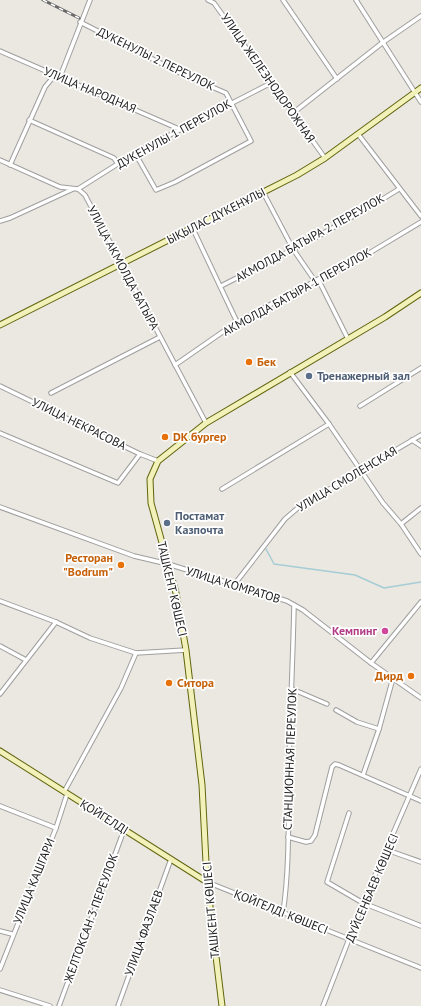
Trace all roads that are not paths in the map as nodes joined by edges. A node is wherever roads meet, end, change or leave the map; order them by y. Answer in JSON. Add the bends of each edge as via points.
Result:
{"nodes":[{"id":1,"x":90,"y":0,"type":"edge"},
{"id":2,"x":208,"y":0,"type":"edge"},
{"id":3,"x":218,"y":0,"type":"edge"},
{"id":4,"x":283,"y":0,"type":"edge"},
{"id":5,"x":356,"y":0,"type":"edge"},
{"id":6,"x":214,"y":3,"type":"junction"},
{"id":7,"x":421,"y":16,"type":"edge"},
{"id":8,"x":80,"y":22,"type":"junction"},
{"id":9,"x":382,"y":43,"type":"junction"},
{"id":10,"x":0,"y":51,"type":"edge"},
{"id":11,"x":54,"y":76,"type":"junction"},
{"id":12,"x":60,"y":77,"type":"junction"},
{"id":13,"x":337,"y":79,"type":"junction"},
{"id":14,"x":271,"y":83,"type":"junction"},
{"id":15,"x":421,"y":88,"type":"edge"},
{"id":16,"x":415,"y":92,"type":"junction"},
{"id":17,"x":232,"y":102,"type":"junction"},
{"id":18,"x":421,"y":102,"type":"edge"},
{"id":19,"x":293,"y":113,"type":"junction"},
{"id":20,"x":30,"y":120,"type":"junction"},
{"id":21,"x":180,"y":129,"type":"junction"},
{"id":22,"x":358,"y":134,"type":"junction"},
{"id":23,"x":135,"y":153,"type":"junction"},
{"id":24,"x":325,"y":158,"type":"junction"},
{"id":25,"x":0,"y":160,"type":"edge"},
{"id":26,"x":118,"y":164,"type":"junction"},
{"id":27,"x":10,"y":165,"type":"junction"},
{"id":28,"x":74,"y":189,"type":"junction"},
{"id":29,"x":78,"y":189,"type":"junction"},
{"id":30,"x":399,"y":189,"type":"junction"},
{"id":31,"x":264,"y":192,"type":"junction"},
{"id":32,"x":421,"y":216,"type":"edge"},
{"id":33,"x":0,"y":221,"type":"edge"},
{"id":34,"x":421,"y":222,"type":"edge"},
{"id":35,"x":193,"y":229,"type":"junction"},
{"id":36,"x":293,"y":249,"type":"junction"},
{"id":37,"x":122,"y":265,"type":"junction"},
{"id":38,"x":317,"y":280,"type":"junction"},
{"id":39,"x":221,"y":286,"type":"junction"},
{"id":40,"x":421,"y":293,"type":"edge"},
{"id":41,"x":238,"y":322,"type":"junction"},
{"id":42,"x":0,"y":326,"type":"edge"},
{"id":43,"x":160,"y":337,"type":"junction"},
{"id":44,"x":348,"y":339,"type":"junction"},
{"id":45,"x":175,"y":365,"type":"junction"},
{"id":46,"x":421,"y":368,"type":"edge"},
{"id":47,"x":290,"y":372,"type":"junction"},
{"id":48,"x":0,"y":386,"type":"edge"},
{"id":49,"x":51,"y":393,"type":"dead end"},
{"id":50,"x":360,"y":406,"type":"dead end"},
{"id":51,"x":206,"y":422,"type":"junction"},
{"id":52,"x":329,"y":424,"type":"junction"},
{"id":53,"x":0,"y":433,"type":"edge"},
{"id":54,"x":421,"y":435,"type":"edge"},
{"id":55,"x":412,"y":440,"type":"junction"},
{"id":56,"x":421,"y":446,"type":"edge"},
{"id":57,"x":140,"y":454,"type":"junction"},
{"id":58,"x":158,"y":460,"type":"junction"},
{"id":59,"x":360,"y":470,"type":"junction"},
{"id":60,"x":222,"y":489,"type":"dead end"},
{"id":61,"x":0,"y":507,"type":"edge"},
{"id":62,"x":421,"y":508,"type":"edge"},
{"id":63,"x":401,"y":524,"type":"junction"},
{"id":64,"x":421,"y":554,"type":"edge"},
{"id":65,"x":168,"y":564,"type":"junction"},
{"id":66,"x":234,"y":585,"type":"junction"},
{"id":67,"x":0,"y":601,"type":"edge"},
{"id":68,"x":421,"y":602,"type":"edge"},
{"id":69,"x":294,"y":605,"type":"junction"},
{"id":70,"x":56,"y":622,"type":"junction"},
{"id":71,"x":0,"y":646,"type":"edge"},
{"id":72,"x":186,"y":650,"type":"junction"},
{"id":73,"x":136,"y":653,"type":"junction"},
{"id":74,"x":26,"y":660,"type":"junction"},
{"id":75,"x":371,"y":663,"type":"junction"},
{"id":76,"x":393,"y":678,"type":"junction"},
{"id":77,"x":292,"y":689,"type":"junction"},
{"id":78,"x":0,"y":694,"type":"edge"},
{"id":79,"x":421,"y":698,"type":"edge"},
{"id":80,"x":327,"y":704,"type":"dead end"},
{"id":81,"x":336,"y":710,"type":"dead end"},
{"id":82,"x":379,"y":729,"type":"junction"},
{"id":83,"x":0,"y":751,"type":"edge"},
{"id":84,"x":421,"y":769,"type":"edge"},
{"id":85,"x":363,"y":775,"type":"junction"},
{"id":86,"x":65,"y":793,"type":"junction"},
{"id":87,"x":410,"y":796,"type":"junction"},
{"id":88,"x":421,"y":801,"type":"edge"},
{"id":89,"x":0,"y":806,"type":"edge"},
{"id":90,"x":349,"y":813,"type":"dead end"},
{"id":91,"x":56,"y":828,"type":"junction"},
{"id":92,"x":124,"y":830,"type":"junction"},
{"id":93,"x":288,"y":837,"type":"junction"},
{"id":94,"x":387,"y":850,"type":"junction"},
{"id":95,"x":170,"y":859,"type":"junction"},
{"id":96,"x":421,"y":862,"type":"edge"},
{"id":97,"x":208,"y":882,"type":"junction"},
{"id":98,"x":363,"y":903,"type":"junction"},
{"id":99,"x":283,"y":913,"type":"junction"},
{"id":100,"x":421,"y":926,"type":"edge"},
{"id":101,"x":0,"y":930,"type":"edge"},
{"id":102,"x":12,"y":934,"type":"junction"},
{"id":103,"x":350,"y":940,"type":"junction"},
{"id":104,"x":0,"y":968,"type":"edge"},
{"id":105,"x":421,"y":968,"type":"edge"},
{"id":106,"x":0,"y":990,"type":"edge"},
{"id":107,"x":50,"y":1006,"type":"edge"},
{"id":108,"x":59,"y":1006,"type":"edge"},
{"id":109,"x":118,"y":1006,"type":"edge"},
{"id":110,"x":222,"y":1006,"type":"edge"},
{"id":111,"x":323,"y":1006,"type":"edge"}],
"edges":[{"from":1,"to":8,"type":"street"},
{"from":2,"to":6,"type":"street","name":"УЛИЦА ЖЕЛЕЗНОДОРОЖНАЯ"},
{"from":3,"to":6,"type":"street"},
{"from":4,"to":13,"type":"street"},
{"from":5,"to":9,"type":"street"},
{"from":6,"to":14,"type":"street","name":"УЛИЦА ЖЕЛЕЗНОДОРОЖНАЯ"},
{"from":7,"to":9,"type":"street"},
{"from":8,"to":12,"type":"street"},
{"from":8,"to":17,"type":"street","name":"ДУКЕНУЛЫ 2 ПЕРЕУЛОК","via":[[182,74],[226,93]]},
{"from":9,"to":13,"type":"street"},
{"from":9,"to":16,"type":"street"},
{"from":10,"to":11,"type":"street","name":"УЛИЦА НАРОДНАЯ"},
{"from":11,"to":12,"type":"street","name":"УЛИЦА НАРОДНАЯ"},
{"from":11,"to":20,"type":"street","via":[[45,87]]},
{"from":12,"to":21,"type":"street","name":"УЛИЦА НАРОДНАЯ"},
{"from":13,"to":19,"type":"street"},
{"from":14,"to":17,"type":"street","name":"ДУКЕНУЛЫ 1 ПЕРЕУЛОК"},
{"from":14,"to":19,"type":"street","name":"УЛИЦА ЖЕЛЕЗНОДОРОЖНАЯ"},
{"from":15,"to":16,"type":"main road","name":"ЫҚЫЛАС ДҮКЕНҰЛЫ"},
{"from":16,"to":18,"type":"street"},
{"from":16,"to":22,"type":"main road","name":"ЫҚЫЛАС ДҮКЕНҰЛЫ"},
{"from":17,"to":21,"type":"street","name":"ДУКЕНУЛЫ 1 ПЕРЕУЛОК"},
{"from":17,"to":23,"type":"street","name":"ДУКЕНУЛЫ 2 ПЕРЕУЛОК","via":[[251,141],[248,144],[156,190]]},
{"from":19,"to":24,"type":"street","name":"УЛИЦА ЖЕЛЕЗНОДОРОЖНАЯ"},
{"from":20,"to":26,"type":"street","via":[[114,158]]},
{"from":20,"to":27,"type":"street"},
{"from":21,"to":23,"type":"street","name":"ДУКЕНУЛЫ 1 ПЕРЕУЛОК"},
{"from":22,"to":24,"type":"main road","name":"ЫҚЫЛАС ДҮКЕНҰЛЫ"},
{"from":22,"to":30,"type":"street"},
{"from":23,"to":26,"type":"street","name":"ДУКЕНУЛЫ 1 ПЕРЕУЛОК"},
{"from":24,"to":31,"type":"main road","name":"ЫҚЫЛАС ДҮКЕНҰЛЫ"},
{"from":25,"to":27,"type":"street"},
{"from":26,"to":29,"type":"street","name":"ДУКЕНУЛЫ 1 ПЕРЕУЛОК"},
{"from":27,"to":28,"type":"street","via":[[60,186]]},
{"from":28,"to":29,"type":"street"},
{"from":28,"to":33,"type":"street"},
{"from":29,"to":37,"type":"street","name":"УЛИЦА АКМОЛДА БАТЫРА","via":[[85,195]]},
{"from":30,"to":32,"type":"street"},
{"from":30,"to":36,"type":"street","name":"АКМОЛДА БАТЫРА 2 ПЕРЕУЛОК"},
{"from":31,"to":35,"type":"main road","name":"ЫҚЫЛАС ДҮКЕНҰЛЫ"},
{"from":31,"to":36,"type":"street"},
{"from":34,"to":38,"type":"street","name":"АКМОЛДА БАТЫРА 1 ПЕРЕУЛОК"},
{"from":35,"to":37,"type":"main road","name":"ЫҚЫЛАС ДҮКЕНҰЛЫ"},
{"from":35,"to":39,"type":"street"},
{"from":36,"to":38,"type":"street"},
{"from":36,"to":39,"type":"street","name":"АКМОЛДА БАТЫРА 2 ПЕРЕУЛОК"},
{"from":37,"to":42,"type":"main road","name":"ЫҚЫЛАС ДҮКЕНҰЛЫ"},
{"from":37,"to":43,"type":"street","name":"УЛИЦА АКМОЛДА БАТЫРА"},
{"from":38,"to":41,"type":"street","name":"АКМОЛДА БАТЫРА 1 ПЕРЕУЛОК"},
{"from":38,"to":44,"type":"street"},
{"from":39,"to":41,"type":"street"},
{"from":40,"to":44,"type":"main road","name":"ТАШКЕНТ КӨШЕСІ"},
{"from":41,"to":45,"type":"street","name":"АКМОЛДА БАТЫРА 1 ПЕРЕУЛОК"},
{"from":43,"to":45,"type":"street","name":"УЛИЦА АКМОЛДА БАТЫРА"},
{"from":43,"to":49,"type":"street"},
{"from":44,"to":47,"type":"main road","name":"ТАШКЕНТ КӨШЕСІ"},
{"from":45,"to":51,"type":"street","name":"УЛИЦА АКМОЛДА БАТЫРА"},
{"from":46,"to":50,"type":"street"},
{"from":47,"to":51,"type":"main road","name":"ТАШКЕНТ КӨШЕСІ"},
{"from":47,"to":52,"type":"street"},
{"from":48,"to":57,"type":"street","name":"УЛИЦА НЕКРАСОВА"},
{"from":51,"to":58,"type":"main road","name":"ТАШКЕНТ КӨШЕСІ"},
{"from":52,"to":59,"type":"street"},
{"from":52,"to":60,"type":"street"},
{"from":53,"to":57,"type":"street","via":[[118,483]]},
{"from":54,"to":55,"type":"street","name":"УЛИЦА СМОЛЕНСКАЯ"},
{"from":55,"to":56,"type":"street"},
{"from":55,"to":59,"type":"street","name":"УЛИЦА СМОЛЕНСКАЯ"},
{"from":57,"to":58,"type":"street","name":"УЛИЦА НЕКРАСОВА"},
{"from":58,"to":65,"type":"main road","name":"ТАШКЕНТ КӨШЕСІ","via":[[150,479],[151,503]]},
{"from":59,"to":63,"type":"street","via":[[382,503]]},
{"from":59,"to":66,"type":"street","name":"УЛИЦА СМОЛЕНСКАЯ","via":[[285,519]]},
{"from":61,"to":65,"type":"street","name":"УЛИЦА КОМРАТОВ","via":[[134,556]]},
{"from":62,"to":63,"type":"street"},
{"from":63,"to":64,"type":"street"},
{"from":65,"to":66,"type":"street","name":"УЛИЦА КОМРАТОВ"},
{"from":65,"to":72,"type":"main road","name":"ТАШКЕНТ КӨШЕСІ"},
{"from":66,"to":69,"type":"street","name":"УЛИЦА КОМРАТОВ"},
{"from":67,"to":70,"type":"street"},
{"from":68,"to":75,"type":"street"},
{"from":69,"to":75,"type":"street","name":"УЛИЦА КОМРАТОВ"},
{"from":69,"to":77,"type":"street","name":"СТАНЦИОННАЯ ПЕРЕУЛОК"},
{"from":70,"to":73,"type":"street","via":[[90,638]]},
{"from":70,"to":74,"type":"street"},
{"from":71,"to":74,"type":"street"},
{"from":72,"to":73,"type":"street"},
{"from":72,"to":97,"type":"main road","name":"ТАШКЕНТ КӨШЕСІ","via":[[202,785]]},
{"from":73,"to":86,"type":"street","name":"УЛИЦА КАШГАРИ","via":[[121,688]]},
{"from":74,"to":78,"type":"street"},
{"from":75,"to":76,"type":"street","name":"УЛИЦА КОМРАТОВ"},
{"from":76,"to":79,"type":"street","name":"УЛИЦА КОМРАТОВ"},
{"from":76,"to":82,"type":"street"},
{"from":77,"to":80,"type":"street"},
{"from":77,"to":93,"type":"street","name":"СТАНЦИОННАЯ ПЕРЕУЛОК"},
{"from":81,"to":82,"type":"street","via":[[357,722]]},
{"from":82,"to":85,"type":"street"},
{"from":83,"to":86,"type":"main road","name":"ҚОЙГЕЛДІ"},
{"from":84,"to":87,"type":"street","name":"ДҮЙСЕНБАЕВ КӨШЕСІ"},
{"from":85,"to":87,"type":"street"},
{"from":85,"to":93,"type":"street","via":[[335,764],[332,767],[315,835],[311,841],[306,842]]},
{"from":86,"to":91,"type":"street","name":"УЛИЦА КАШГАРИ"},
{"from":86,"to":92,"type":"main road","name":"ҚОЙГЕЛДІ"},
{"from":87,"to":88,"type":"street"},
{"from":87,"to":94,"type":"street","name":"ДҮЙСЕНБАЕВ КӨШЕСІ"},
{"from":89,"to":91,"type":"street"},
{"from":90,"to":98,"type":"street","via":[[327,882]]},
{"from":91,"to":102,"type":"street","name":"УЛИЦА КАШГАРИ"},
{"from":92,"to":95,"type":"main road","name":"ҚОЙГЕЛДІ"},
{"from":92,"to":108,"type":"street","name":"ЖЕЛТОКСАН 3 ПЕРЕУЛОК"},
{"from":93,"to":99,"type":"street","name":"СТАНЦИОННАЯ ПЕРЕУЛОК","via":[[288,882]]},
{"from":94,"to":96,"type":"street"},
{"from":94,"to":98,"type":"street","name":"ДҮЙСЕНБАЕВ КӨШЕСІ"},
{"from":95,"to":97,"type":"main road","name":"ҚОЙГЕЛДІ"},
{"from":95,"to":109,"type":"street","name":"УЛИЦА ФАЗЛАЕВ"},
{"from":97,"to":99,"type":"street","name":"ҚОЙГЕЛДІ КӨШЕСІ"},
{"from":97,"to":110,"type":"main road","name":"ТАШКЕНТ КӨШЕСІ"},
{"from":98,"to":100,"type":"street"},
{"from":98,"to":103,"type":"street","name":"ДҮЙСЕНБАЕВ КӨШЕСІ"},
{"from":99,"to":103,"type":"street","name":"ҚОЙГЕЛДІ КӨШЕСІ"},
{"from":101,"to":102,"type":"street"},
{"from":102,"to":104,"type":"street","name":"УЛИЦА КАШГАРИ"},
{"from":103,"to":105,"type":"street","name":"ҚОЙГЕЛДІ КӨШЕСІ"},
{"from":103,"to":111,"type":"street","name":"ДҮЙСЕНБАЕВ КӨШЕСІ"},
{"from":106,"to":107,"type":"street"}]}
